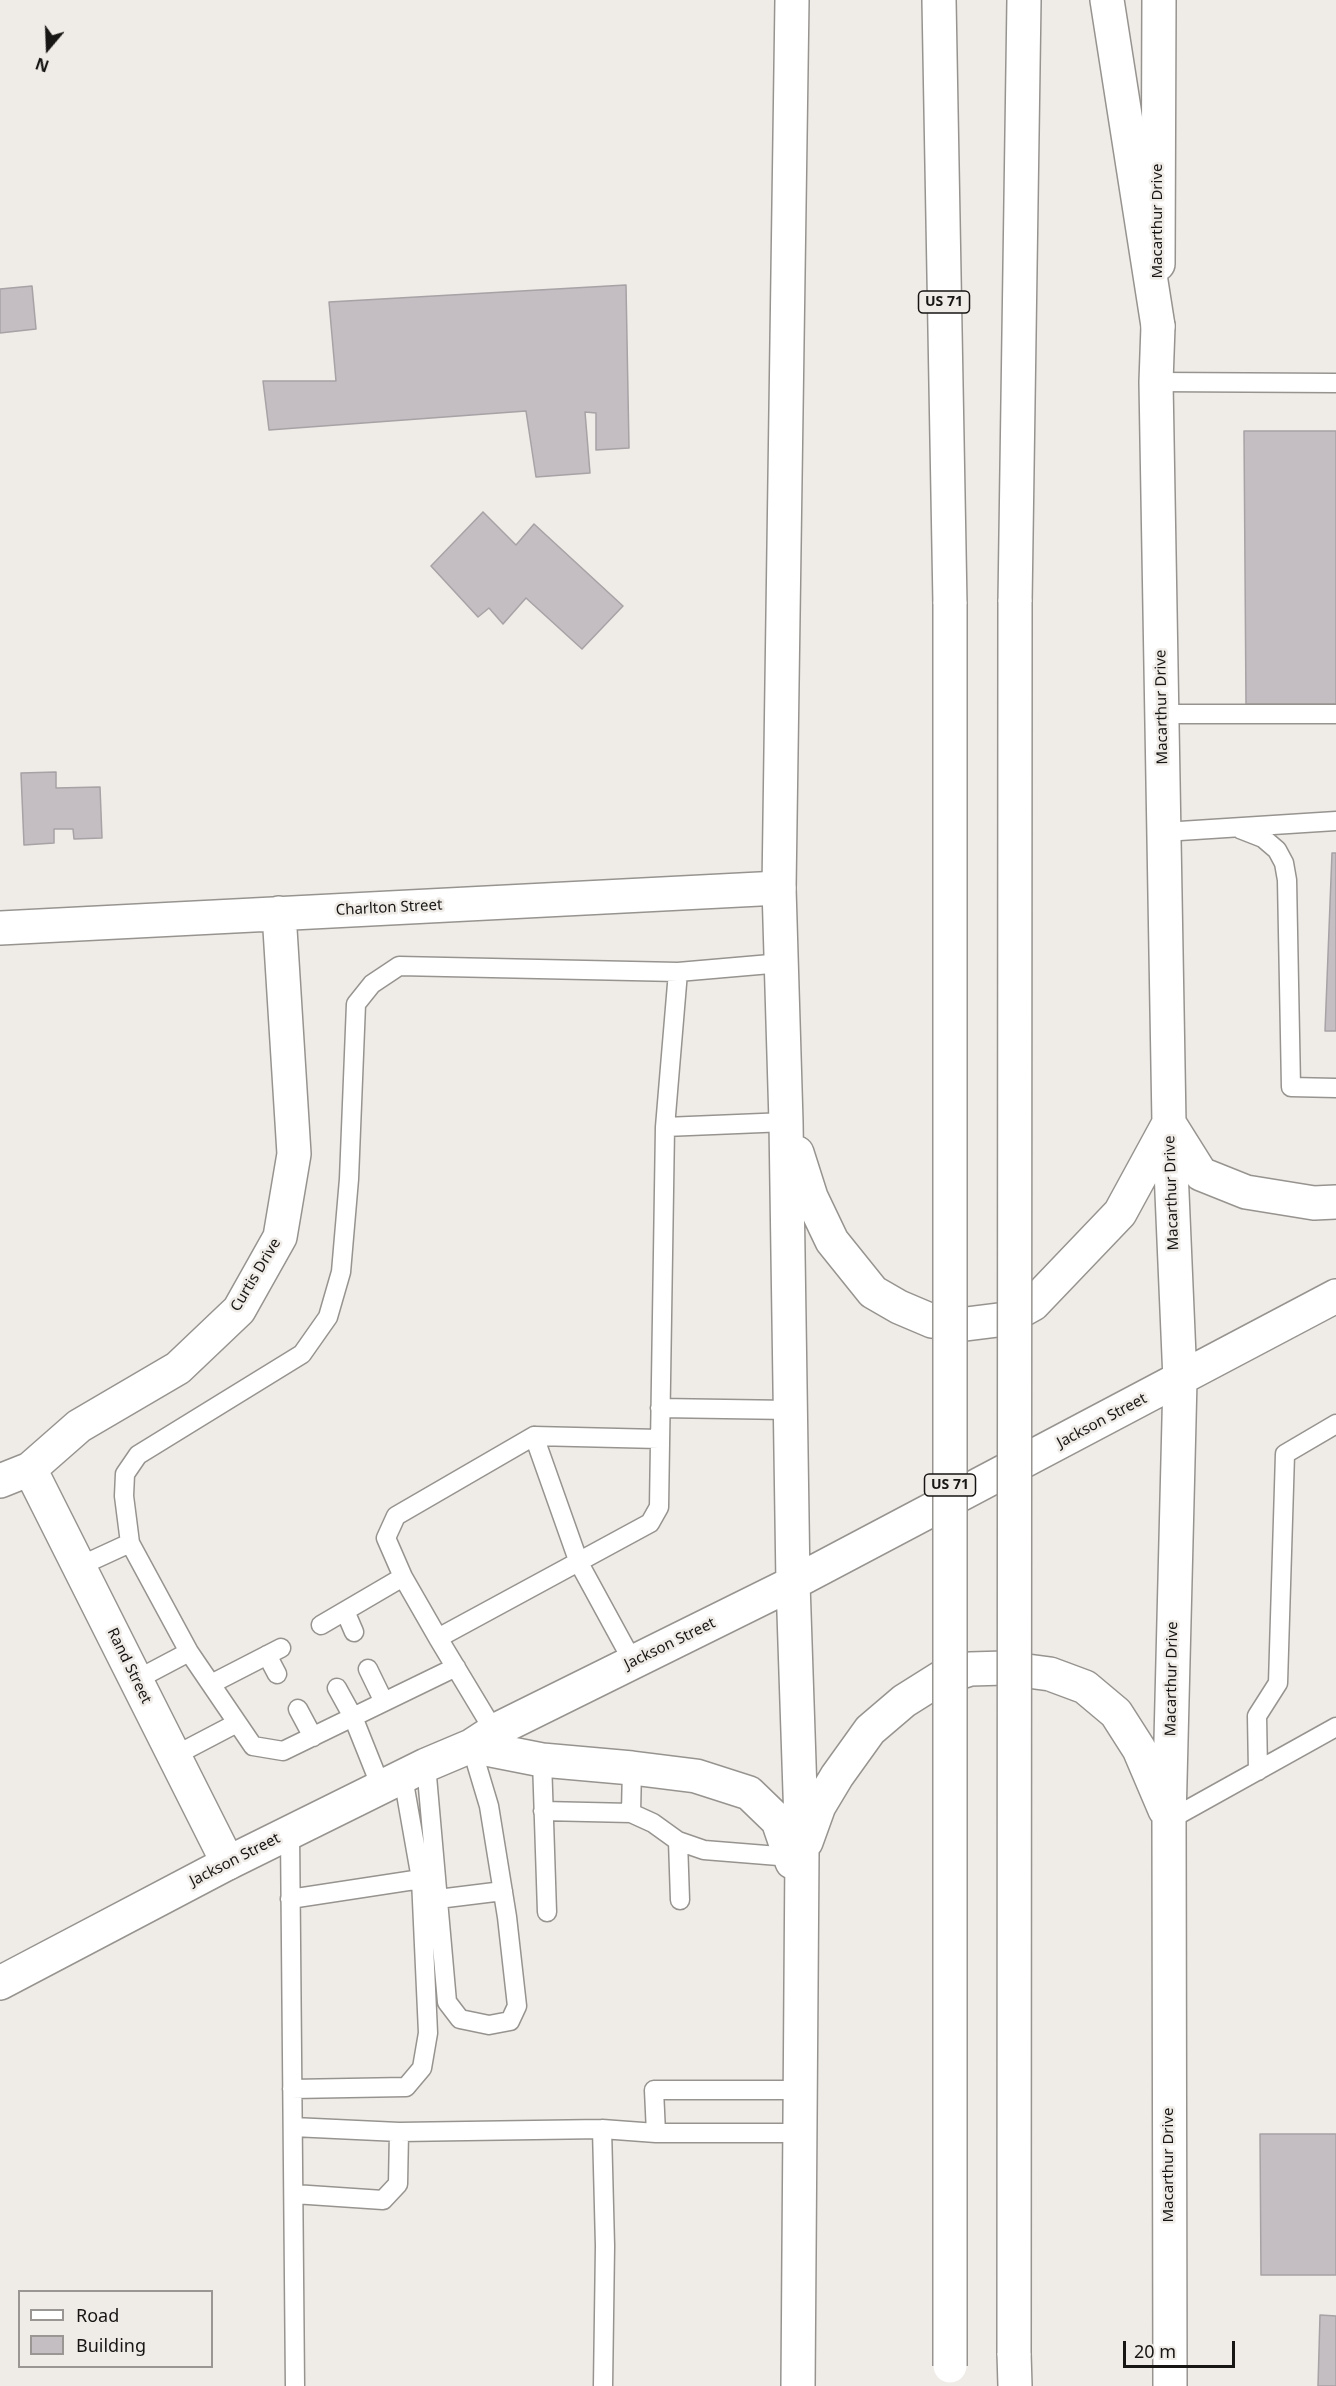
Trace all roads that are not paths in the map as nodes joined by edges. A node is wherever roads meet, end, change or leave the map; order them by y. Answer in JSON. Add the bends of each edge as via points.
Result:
{"nodes":[{"id":1,"x":792,"y":0,"type":"edge"},
{"id":2,"x":939,"y":0,"type":"edge"},
{"id":3,"x":1024,"y":0,"type":"edge"},
{"id":4,"x":1107,"y":0,"type":"edge"},
{"id":5,"x":1159,"y":0,"type":"edge"},
{"id":6,"x":1158,"y":326,"type":"junction"},
{"id":7,"x":1156,"y":382,"type":"junction"},
{"id":8,"x":1336,"y":383,"type":"edge"},
{"id":9,"x":1162,"y":714,"type":"junction"},
{"id":10,"x":1336,"y":714,"type":"edge"},
{"id":11,"x":1336,"y":821,"type":"edge"},
{"id":12,"x":1240,"y":829,"type":"junction"},
{"id":13,"x":1164,"y":832,"type":"junction"},
{"id":14,"x":779,"y":888,"type":"junction"},
{"id":15,"x":279,"y":913,"type":"junction"},
{"id":16,"x":0,"y":928,"type":"edge"},
{"id":17,"x":782,"y":963,"type":"junction"},
{"id":18,"x":678,"y":972,"type":"junction"},
{"id":19,"x":1336,"y":1088,"type":"edge"},
{"id":20,"x":786,"y":1122,"type":"junction"},
{"id":21,"x":1169,"y":1123,"type":"junction"},
{"id":22,"x":665,"y":1127,"type":"junction"},
{"id":23,"x":1336,"y":1202,"type":"edge"},
{"id":24,"x":1336,"y":1296,"type":"edge"},
{"id":25,"x":1180,"y":1380,"type":"junction"},
{"id":26,"x":660,"y":1408,"type":"junction"},
{"id":27,"x":790,"y":1410,"type":"junction"},
{"id":28,"x":1336,"y":1424,"type":"edge"},
{"id":29,"x":534,"y":1436,"type":"junction"},
{"id":30,"x":659,"y":1439,"type":"junction"},
{"id":31,"x":30,"y":1468,"type":"junction"},
{"id":32,"x":0,"y":1481,"type":"edge"},
{"id":33,"x":130,"y":1543,"type":"junction"},
{"id":34,"x":579,"y":1563,"type":"junction"},
{"id":35,"x":80,"y":1566,"type":"junction"},
{"id":36,"x":403,"y":1577,"type":"junction"},
{"id":37,"x":793,"y":1583,"type":"junction"},
{"id":38,"x":345,"y":1611,"type":"junction"},
{"id":39,"x":321,"y":1625,"type":"dead end"},
{"id":40,"x":354,"y":1632,"type":"dead end"},
{"id":41,"x":438,"y":1638,"type":"junction"},
{"id":42,"x":189,"y":1652,"type":"junction"},
{"id":43,"x":633,"y":1662,"type":"junction"},
{"id":44,"x":456,"y":1667,"type":"junction"},
{"id":45,"x":368,"y":1669,"type":"dead end"},
{"id":46,"x":278,"y":1674,"type":"dead end"},
{"id":47,"x":136,"y":1680,"type":"junction"},
{"id":48,"x":211,"y":1684,"type":"junction"},
{"id":49,"x":337,"y":1688,"type":"dead end"},
{"id":50,"x":384,"y":1702,"type":"junction"},
{"id":51,"x":297,"y":1709,"type":"dead end"},
{"id":52,"x":353,"y":1717,"type":"junction"},
{"id":53,"x":237,"y":1723,"type":"junction"},
{"id":54,"x":1336,"y":1727,"type":"edge"},
{"id":55,"x":313,"y":1737,"type":"junction"},
{"id":56,"x":483,"y":1738,"type":"junction"},
{"id":57,"x":174,"y":1756,"type":"junction"},
{"id":58,"x":542,"y":1760,"type":"junction"},
{"id":59,"x":632,"y":1768,"type":"junction"},
{"id":60,"x":1258,"y":1771,"type":"junction"},
{"id":61,"x":403,"y":1776,"type":"junction"},
{"id":62,"x":543,"y":1810,"type":"junction"},
{"id":63,"x":631,"y":1813,"type":"junction"},
{"id":64,"x":1169,"y":1820,"type":"junction"},
{"id":65,"x":290,"y":1832,"type":"junction"},
{"id":66,"x":678,"y":1841,"type":"junction"},
{"id":67,"x":796,"y":1855,"type":"junction"},
{"id":68,"x":228,"y":1863,"type":"junction"},
{"id":69,"x":421,"y":1879,"type":"junction"},
{"id":70,"x":503,"y":1891,"type":"junction"},
{"id":71,"x":290,"y":1899,"type":"junction"},
{"id":72,"x":438,"y":1899,"type":"junction"},
{"id":73,"x":680,"y":1900,"type":"dead end"},
{"id":74,"x":547,"y":1912,"type":"dead end"},
{"id":75,"x":0,"y":1983,"type":"edge"},
{"id":76,"x":292,"y":2089,"type":"junction"},
{"id":77,"x":800,"y":2090,"type":"junction"},
{"id":78,"x":293,"y":2127,"type":"junction"},
{"id":79,"x":602,"y":2129,"type":"junction"},
{"id":80,"x":399,"y":2132,"type":"junction"},
{"id":81,"x":656,"y":2133,"type":"junction"},
{"id":82,"x":800,"y":2133,"type":"junction"},
{"id":83,"x":294,"y":2194,"type":"junction"},
{"id":84,"x":950,"y":2376,"type":"edge"},
{"id":85,"x":295,"y":2386,"type":"edge"},
{"id":86,"x":603,"y":2386,"type":"edge"},
{"id":87,"x":798,"y":2386,"type":"edge"},
{"id":88,"x":1014,"y":2386,"type":"edge"},
{"id":89,"x":1170,"y":2386,"type":"edge"}],
"edges":[{"from":1,"to":14,"type":"main road"},
{"from":2,"to":84,"type":"main road","number":"US 71","bridge":true,"via":[[950,604]]},
{"from":3,"to":88,"type":"main road","bridge":true,"via":[[1015,602]]},
{"from":4,"to":6,"type":"main road"},
{"from":5,"to":6,"type":"main road","name":"Macarthur Drive"},
{"from":6,"to":7,"type":"main road","name":"Macarthur Drive"},
{"from":7,"to":8,"type":"lane"},
{"from":7,"to":9,"type":"main road","name":"Macarthur Drive"},
{"from":9,"to":10,"type":"lane"},
{"from":9,"to":13,"type":"main road","name":"Macarthur Drive"},
{"from":11,"to":12,"type":"lane"},
{"from":12,"to":13,"type":"lane"},
{"from":12,"to":19,"type":"lane","via":[[1263,838],[1277,850],[1286,871],[1291,1087]]},
{"from":13,"to":21,"type":"main road","name":"Macarthur Drive"},
{"from":14,"to":15,"type":"main road","name":"Charlton Street"},
{"from":14,"to":17,"type":"main road"},
{"from":15,"to":16,"type":"main road","name":"Charlton Street"},
{"from":15,"to":31,"type":"main road","name":"Curtis Drive","via":[[294,1154],[280,1237],[239,1310],[178,1368],[79,1426]]},
{"from":17,"to":18,"type":"lane"},
{"from":17,"to":20,"type":"main road"},
{"from":18,"to":22,"type":"lane"},
{"from":18,"to":33,"type":"lane","via":[[399,966],[372,984],[356,1004],[341,1272],[328,1317],[302,1354],[138,1455],[125,1474]]},
{"from":20,"to":21,"type":"main road","via":[[811,1197],[832,1241],[873,1292],[932,1321],[966,1324],[1006,1318],[1033,1304],[1120,1214]]},
{"from":20,"to":22,"type":"lane"},
{"from":20,"to":27,"type":"main road"},
{"from":21,"to":23,"type":"main road","via":[[1201,1174],[1246,1192],[1314,1203]]},
{"from":21,"to":25,"type":"main road","name":"Macarthur Drive"},
{"from":22,"to":26,"type":"lane"},
{"from":24,"to":25,"type":"main road","name":"Jackson Street"},
{"from":25,"to":37,"type":"main road","name":"Jackson Street"},
{"from":25,"to":64,"type":"main road","name":"Macarthur Drive"},
{"from":26,"to":27,"type":"lane"},
{"from":26,"to":30,"type":"lane"},
{"from":27,"to":37,"type":"main road"},
{"from":28,"to":60,"type":"lane","via":[[1285,1454],[1278,1683],[1257,1716]]},
{"from":29,"to":30,"type":"lane"},
{"from":29,"to":34,"type":"lane"},
{"from":29,"to":36,"type":"lane","via":[[396,1516],[386,1538]]},
{"from":30,"to":34,"type":"lane","via":[[659,1507],[650,1522]]},
{"from":31,"to":32,"type":"main road","name":"Curtis Drive"},
{"from":31,"to":35,"type":"main road","name":"Rand Street"},
{"from":33,"to":35,"type":"lane"},
{"from":33,"to":42,"type":"lane"},
{"from":34,"to":41,"type":"lane"},
{"from":34,"to":43,"type":"lane"},
{"from":35,"to":47,"type":"main road","name":"Rand Street"},
{"from":36,"to":38,"type":"lane"},
{"from":36,"to":41,"type":"lane"},
{"from":37,"to":43,"type":"main road","name":"Jackson Street"},
{"from":37,"to":67,"type":"main road"},
{"from":38,"to":39,"type":"lane"},
{"from":38,"to":40,"type":"lane"},
{"from":41,"to":44,"type":"lane"},
{"from":42,"to":47,"type":"lane"},
{"from":42,"to":48,"type":"lane"},
{"from":43,"to":56,"type":"main road","name":"Jackson Street"},
{"from":44,"to":50,"type":"lane"},
{"from":44,"to":56,"type":"lane"},
{"from":45,"to":50,"type":"lane"},
{"from":46,"to":48,"type":"lane","via":[[274,1652]]},
{"from":47,"to":57,"type":"main road","name":"Rand Street"},
{"from":48,"to":53,"type":"lane"},
{"from":49,"to":52,"type":"lane"},
{"from":50,"to":52,"type":"lane"},
{"from":51,"to":55,"type":"lane"},
{"from":52,"to":55,"type":"lane"},
{"from":52,"to":61,"type":"lane"},
{"from":53,"to":55,"type":"lane","via":[[253,1746],[284,1751]]},
{"from":53,"to":57,"type":"lane"},
{"from":54,"to":60,"type":"lane"},
{"from":56,"to":58,"type":"main road"},
{"from":56,"to":61,"type":"main road","name":"Jackson Street"},
{"from":56,"to":70,"type":"lane"},
{"from":57,"to":68,"type":"main road","name":"Rand Street"},
{"from":58,"to":59,"type":"main road"},
{"from":58,"to":62,"type":"lane"},
{"from":59,"to":63,"type":"lane"},
{"from":59,"to":67,"type":"main road","via":[[696,1776],[748,1793],[778,1821]]},
{"from":60,"to":64,"type":"lane"},
{"from":61,"to":65,"type":"main road","name":"Jackson Street"},
{"from":61,"to":69,"type":"lane"},
{"from":61,"to":72,"type":"lane"},
{"from":62,"to":63,"type":"lane"},
{"from":62,"to":74,"type":"lane"},
{"from":63,"to":66,"type":"lane"},
{"from":64,"to":67,"type":"main road","via":[[1139,1749],[1116,1713],[1085,1687],[1050,1674],[1005,1668],[970,1669],[939,1679],[904,1701],[870,1730],[819,1806]]},
{"from":64,"to":89,"type":"main road","name":"Macarthur Drive"},
{"from":65,"to":68,"type":"main road","name":"Jackson Street"},
{"from":65,"to":71,"type":"lane"},
{"from":66,"to":67,"type":"lane","via":[[704,1850]]},
{"from":66,"to":73,"type":"lane"},
{"from":67,"to":77,"type":"main road","via":[[801,1888]]},
{"from":68,"to":75,"type":"main road","name":"Jackson Street"},
{"from":69,"to":71,"type":"lane"},
{"from":69,"to":76,"type":"lane","via":[[428,2033],[422,2068],[406,2087]]},
{"from":70,"to":72,"type":"lane"},
{"from":70,"to":72,"type":"lane","via":[[517,2006],[510,2021],[489,2025],[460,2019],[447,2002]]},
{"from":71,"to":76,"type":"lane"},
{"from":76,"to":78,"type":"lane"},
{"from":77,"to":81,"type":"lane","via":[[654,2090]]},
{"from":77,"to":82,"type":"main road"},
{"from":78,"to":80,"type":"lane"},
{"from":78,"to":83,"type":"lane"},
{"from":79,"to":80,"type":"lane"},
{"from":79,"to":81,"type":"lane"},
{"from":79,"to":86,"type":"lane"},
{"from":80,"to":83,"type":"lane","via":[[398,2184],[383,2200]]},
{"from":81,"to":82,"type":"lane"},
{"from":82,"to":87,"type":"main road"},
{"from":83,"to":85,"type":"lane"}]}
